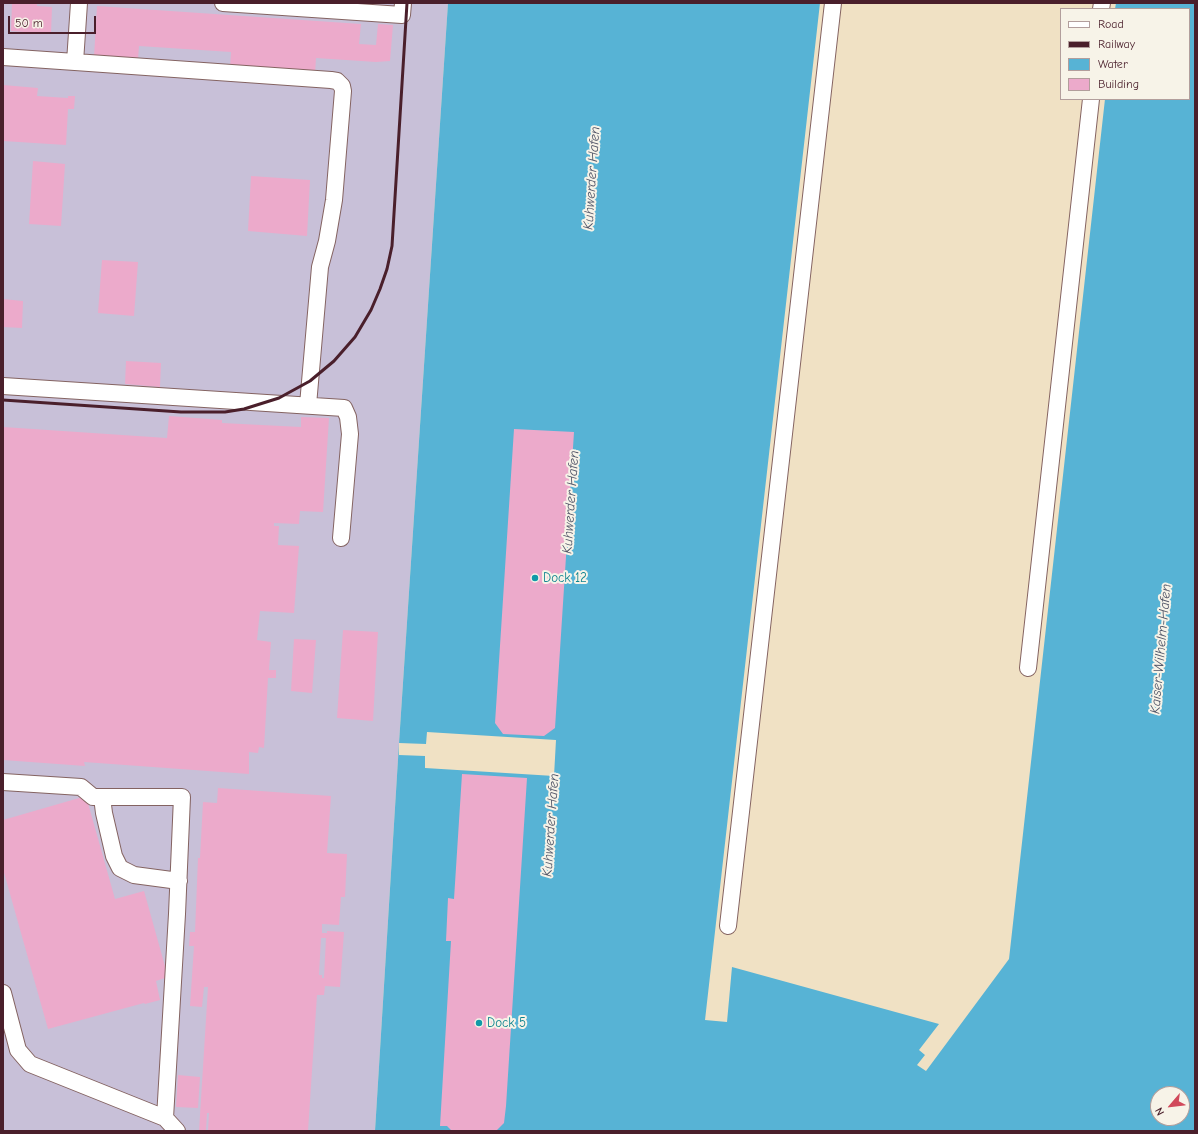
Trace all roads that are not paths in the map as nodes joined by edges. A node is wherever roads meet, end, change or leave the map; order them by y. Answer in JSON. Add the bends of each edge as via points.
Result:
{"nodes":[{"id":1,"x":79,"y":3,"type":"edge"},
{"id":2,"x":223,"y":3,"type":"edge"},
{"id":3,"x":403,"y":3,"type":"edge"},
{"id":4,"x":833,"y":3,"type":"edge"},
{"id":5,"x":3,"y":57,"type":"edge"},
{"id":6,"x":75,"y":62,"type":"junction"},
{"id":7,"x":1091,"y":100,"type":"edge"},
{"id":8,"x":3,"y":386,"type":"edge"},
{"id":9,"x":308,"y":406,"type":"junction"},
{"id":10,"x":341,"y":538,"type":"dead end"},
{"id":11,"x":1028,"y":668,"type":"dead end"},
{"id":12,"x":3,"y":782,"type":"edge"},
{"id":13,"x":102,"y":797,"type":"junction"},
{"id":14,"x":179,"y":881,"type":"junction"},
{"id":15,"x":728,"y":926,"type":"dead end"},
{"id":16,"x":3,"y":993,"type":"edge"},
{"id":17,"x":165,"y":1118,"type":"junction"},
{"id":18,"x":177,"y":1131,"type":"edge"}],
"edges":[{"from":1,"to":6,"type":"lane"},
{"from":2,"to":3,"type":"lane","via":[[402,15]]},
{"from":4,"to":15,"type":"lane"},
{"from":5,"to":6,"type":"lane"},
{"from":6,"to":9,"type":"lane","via":[[331,80],[338,81],[342,86],[334,200],[320,267]]},
{"from":7,"to":11,"type":"lane"},
{"from":8,"to":9,"type":"lane"},
{"from":9,"to":10,"type":"lane","via":[[344,408],[348,418],[350,434]]},
{"from":12,"to":13,"type":"lane","via":[[81,787],[93,797]]},
{"from":13,"to":14,"type":"lane","via":[[114,856],[120,868],[134,875]]},
{"from":13,"to":14,"type":"lane","via":[[182,797]]},
{"from":14,"to":17,"type":"lane"},
{"from":16,"to":17,"type":"lane","via":[[18,1050],[30,1064]]},
{"from":17,"to":18,"type":"lane"}]}
